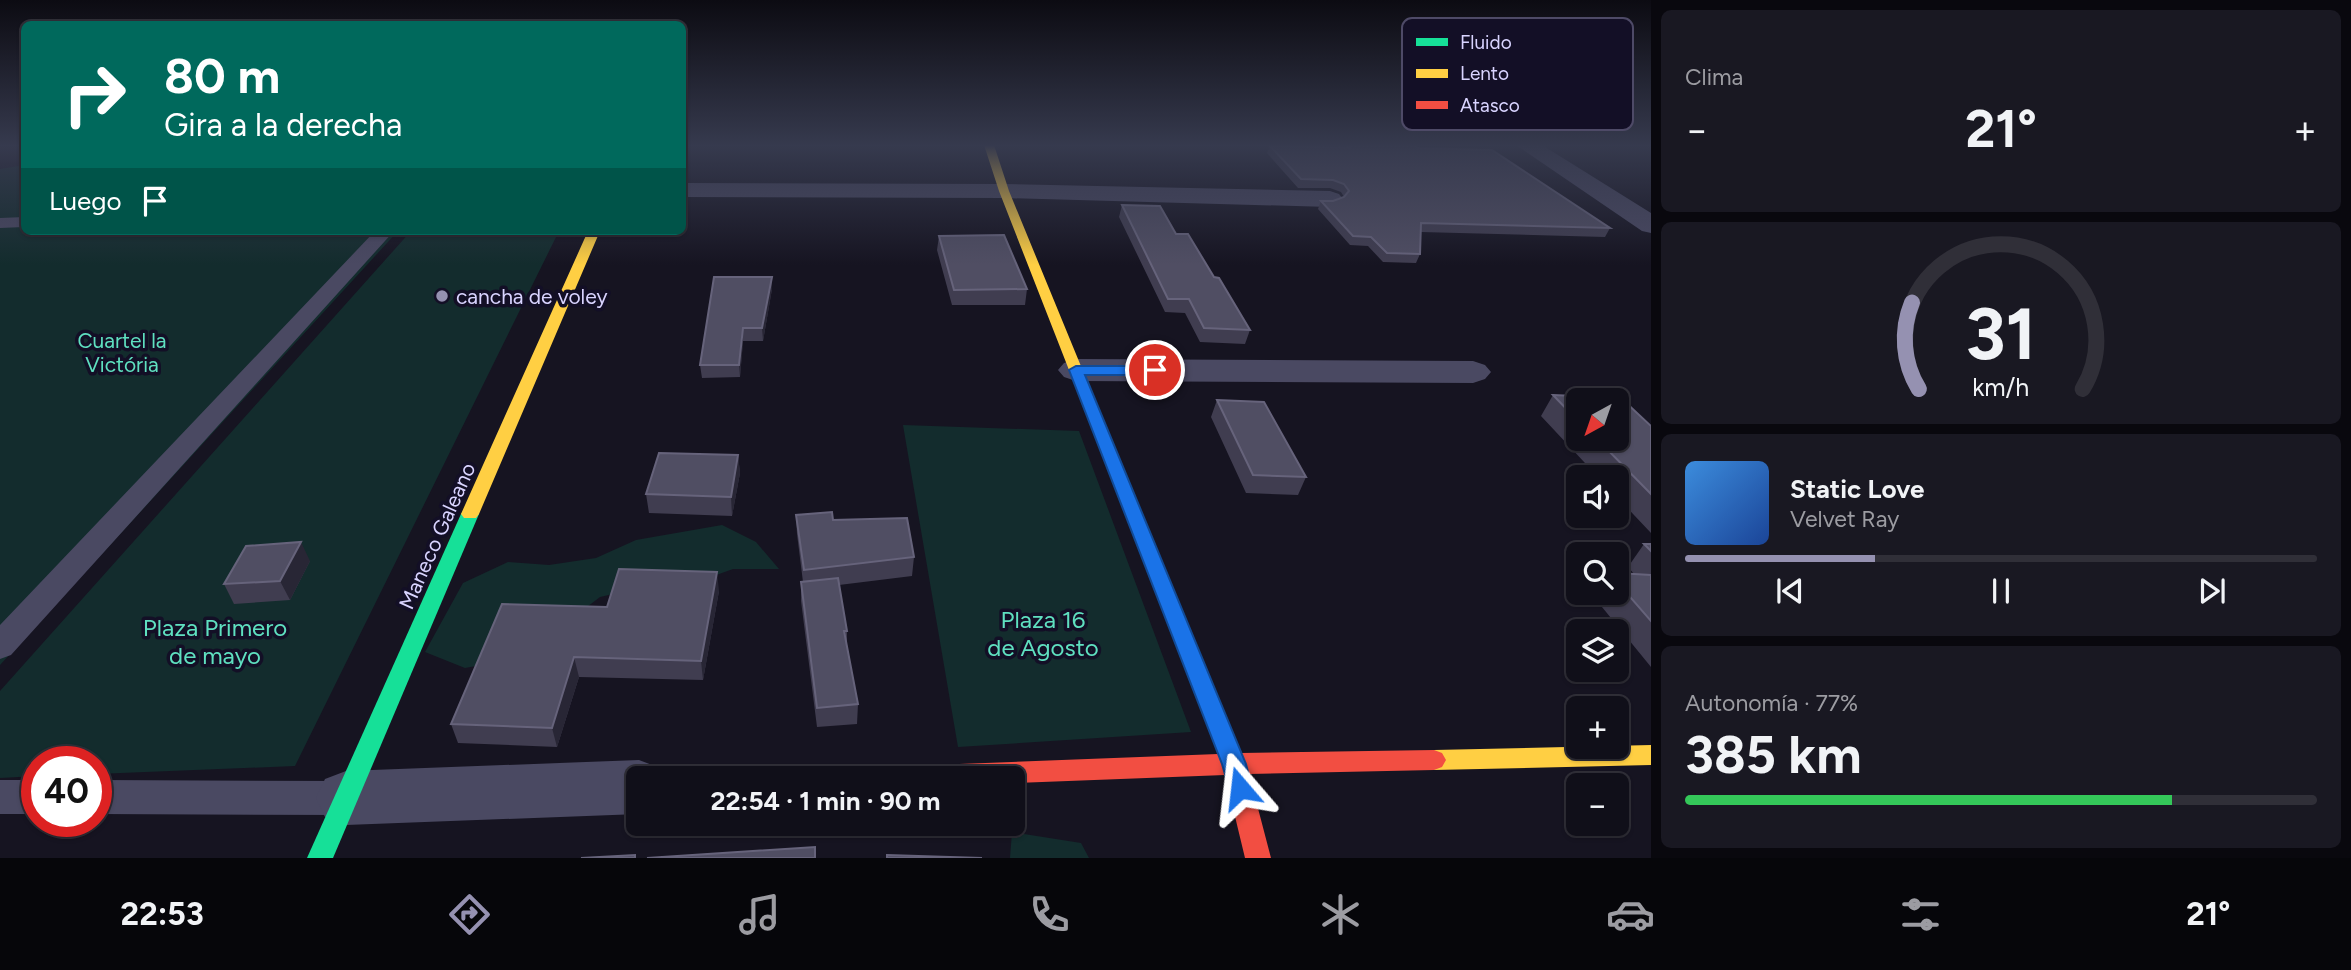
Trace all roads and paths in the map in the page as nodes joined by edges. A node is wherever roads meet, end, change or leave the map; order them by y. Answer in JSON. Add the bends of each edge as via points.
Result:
{"nodes":[{"id":1,"x":1002,"y":185,"type":"edge"},
{"id":2,"x":1589,"y":185,"type":"edge"},
{"id":3,"x":686,"y":190,"type":"edge"},
{"id":4,"x":1004,"y":191,"type":"junction"},
{"id":5,"x":1330,"y":199,"type":"edge"},
{"id":6,"x":21,"y":222,"type":"edge"},
{"id":7,"x":0,"y":223,"type":"edge"},
{"id":8,"x":1651,"y":225,"type":"edge"},
{"id":9,"x":381,"y":235,"type":"edge"},
{"id":10,"x":592,"y":235,"type":"edge"},
{"id":11,"x":1076,"y":370,"type":"junction"},
{"id":12,"x":1474,"y":372,"type":"dead end"},
{"id":13,"x":0,"y":646,"type":"edge"},
{"id":14,"x":1651,"y":755,"type":"edge"},
{"id":15,"x":1234,"y":764,"type":"junction"},
{"id":16,"x":1025,"y":772,"type":"edge"},
{"id":17,"x":626,"y":787,"type":"edge"},
{"id":18,"x":0,"y":797,"type":"edge"},
{"id":19,"x":21,"y":797,"type":"edge"},
{"id":20,"x":112,"y":797,"type":"edge"},
{"id":21,"x":346,"y":798,"type":"junction"},
{"id":22,"x":320,"y":858,"type":"edge"},
{"id":23,"x":1258,"y":858,"type":"edge"}],
"edges":[{"from":1,"to":4,"type":"street"},
{"from":2,"to":8,"type":"street"},
{"from":3,"to":4,"type":"street"},
{"from":4,"to":5,"type":"street"},
{"from":4,"to":11,"type":"street"},
{"from":6,"to":7,"type":"lane"},
{"from":9,"to":13,"type":"lane"},
{"from":10,"to":21,"type":"street","name":"Maneco Galeano"},
{"from":11,"to":12,"type":"street"},
{"from":11,"to":15,"type":"street"},
{"from":14,"to":15,"type":"street"},
{"from":15,"to":16,"type":"street"},
{"from":15,"to":23,"type":"street"},
{"from":17,"to":21,"type":"street"},
{"from":18,"to":19,"type":"lane"},
{"from":20,"to":21,"type":"lane"},
{"from":21,"to":22,"type":"street","name":"Maneco Galeano"}]}
